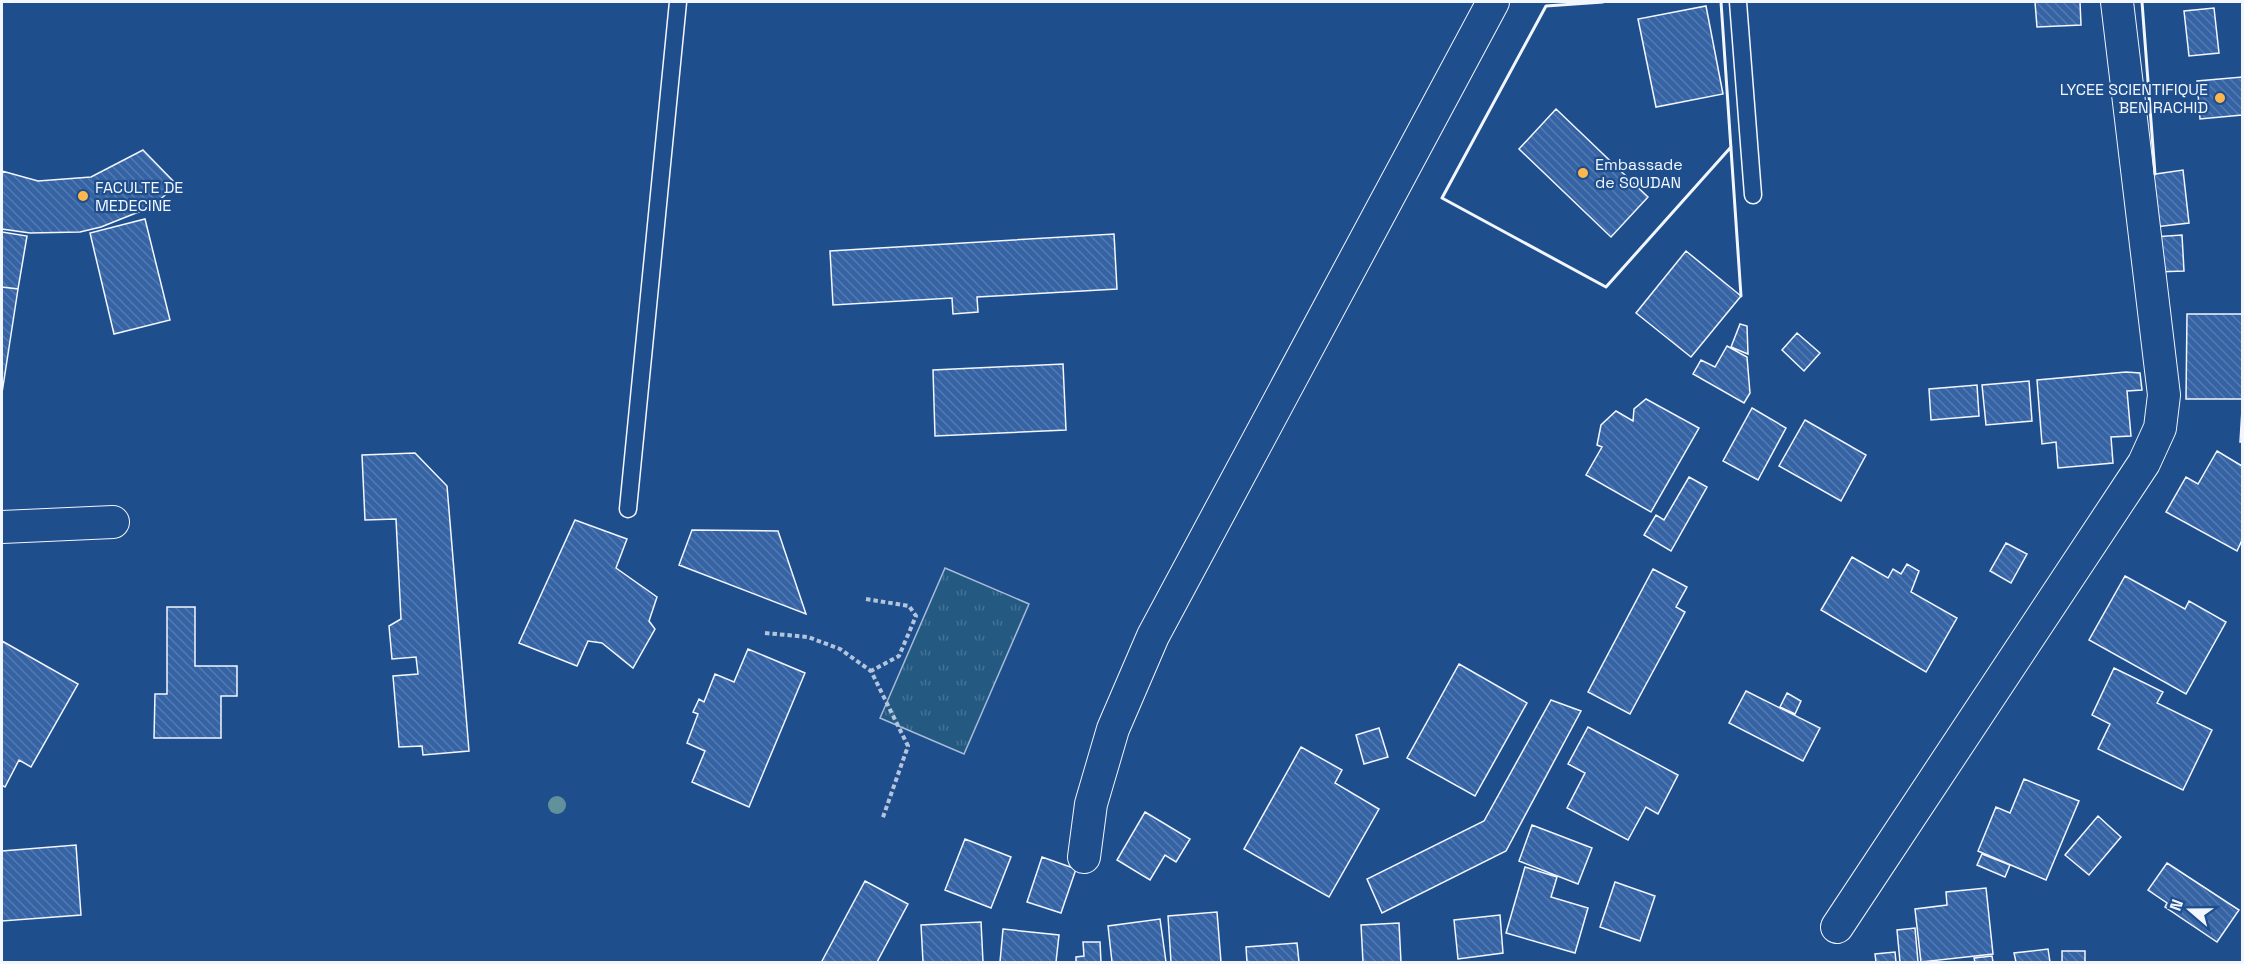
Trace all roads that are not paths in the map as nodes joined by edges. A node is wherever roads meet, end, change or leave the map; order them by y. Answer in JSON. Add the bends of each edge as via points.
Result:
{"nodes":[{"id":1,"x":678,"y":2,"type":"edge"},
{"id":2,"x":1493,"y":2,"type":"edge"},
{"id":3,"x":1738,"y":2,"type":"edge"},
{"id":4,"x":2117,"y":2,"type":"edge"},
{"id":5,"x":1754,"y":195,"type":"dead end"},
{"id":6,"x":636,"y":427,"type":"junction"},
{"id":7,"x":113,"y":522,"type":"dead end"},
{"id":8,"x":2,"y":527,"type":"edge"},
{"id":9,"x":1084,"y":857,"type":"dead end"},
{"id":10,"x":1837,"y":927,"type":"dead end"}],
"edges":[{"from":1,"to":6,"type":"lane","via":[[630,486]]},
{"from":2,"to":9,"type":"street","via":[[1153,636],[1113,729],[1091,804]]},
{"from":3,"to":5,"type":"lane"},
{"from":4,"to":10,"type":"street","via":[[2164,395],[2160,428],[2144,463]]},
{"from":6,"to":6,"type":"lane","via":[[674,51],[677,17],[637,416]]},
{"from":7,"to":8,"type":"street"}]}
